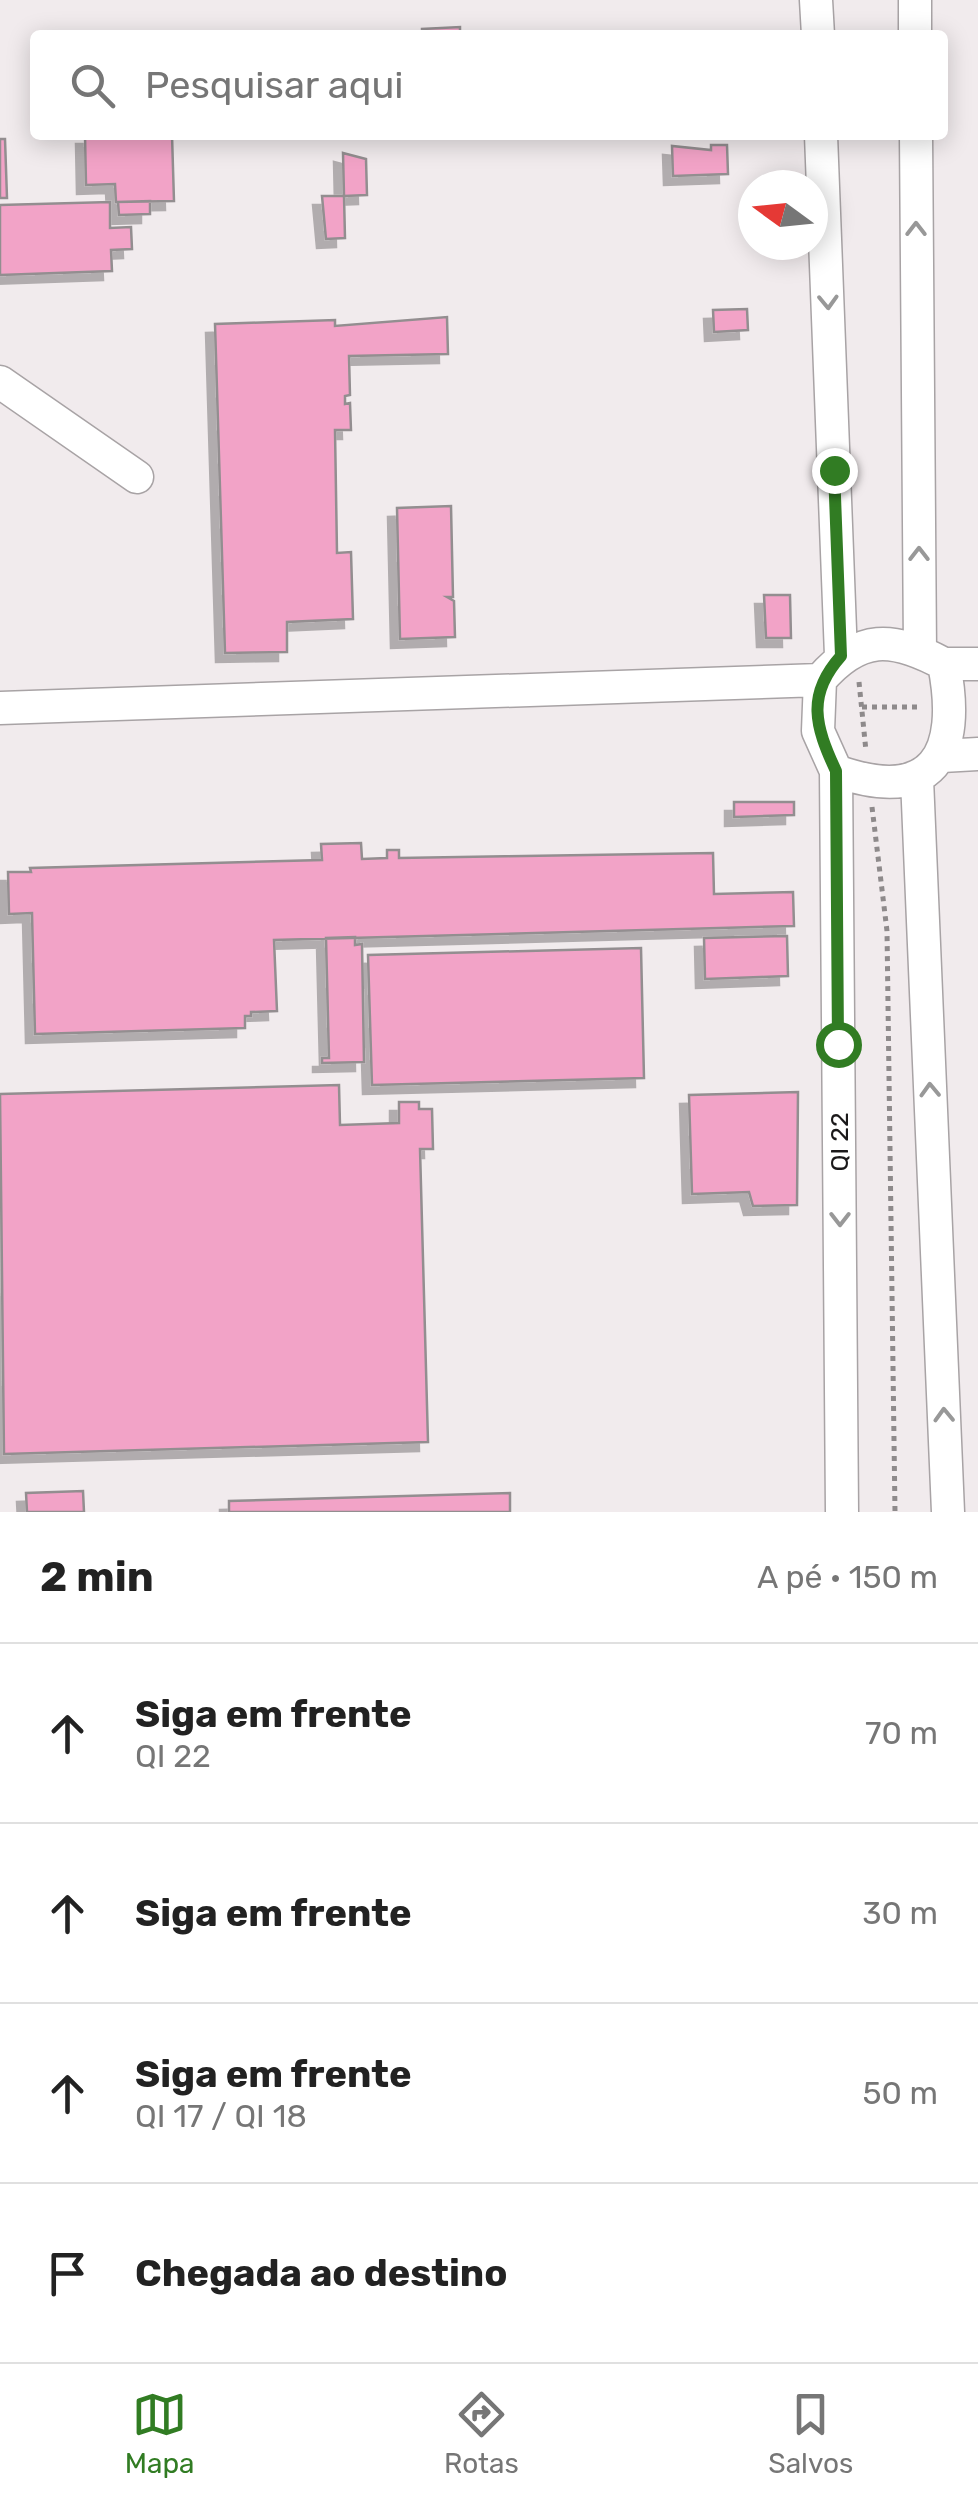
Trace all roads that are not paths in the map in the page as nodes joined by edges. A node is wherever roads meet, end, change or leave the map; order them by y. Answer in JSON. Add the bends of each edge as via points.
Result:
{"nodes":[{"id":1,"x":816,"y":0,"type":"edge"},
{"id":2,"x":914,"y":0,"type":"edge"},
{"id":3,"x":818,"y":30,"type":"edge"},
{"id":4,"x":915,"y":30,"type":"edge"},
{"id":5,"x":821,"y":140,"type":"edge"},
{"id":6,"x":916,"y":140,"type":"edge"},
{"id":7,"x":0,"y":382,"type":"edge"},
{"id":8,"x":137,"y":477,"type":"dead end"},
{"id":9,"x":932,"y":658,"type":"junction"},
{"id":10,"x":839,"y":662,"type":"junction"},
{"id":11,"x":978,"y":664,"type":"edge"},
{"id":12,"x":0,"y":708,"type":"edge"},
{"id":13,"x":978,"y":754,"type":"edge"},
{"id":14,"x":942,"y":756,"type":"junction"},
{"id":15,"x":836,"y":771,"type":"junction"},
{"id":16,"x":917,"y":779,"type":"junction"},
{"id":17,"x":842,"y":1512,"type":"edge"},
{"id":18,"x":948,"y":1512,"type":"edge"}],
"edges":[{"from":1,"to":3,"type":"street"},
{"from":2,"to":4,"type":"street"},
{"from":5,"to":10,"type":"street","one_way":true},
{"from":9,"to":6,"type":"street","one_way":true},
{"from":7,"to":8,"type":"street"},
{"from":9,"to":10,"type":"street","via":[[878,641]]},
{"from":9,"to":11,"type":"street"},
{"from":9,"to":14,"type":"street","via":[[952,706]]},
{"from":10,"to":12,"type":"street"},
{"from":10,"to":15,"type":"street","via":[[818,731]]},
{"from":13,"to":14,"type":"street"},
{"from":14,"to":16,"type":"street"},
{"from":15,"to":16,"type":"street","via":[[868,782]]},
{"from":15,"to":17,"type":"street","name":"QI 22","one_way":true},
{"from":18,"to":16,"type":"street","one_way":true}]}
